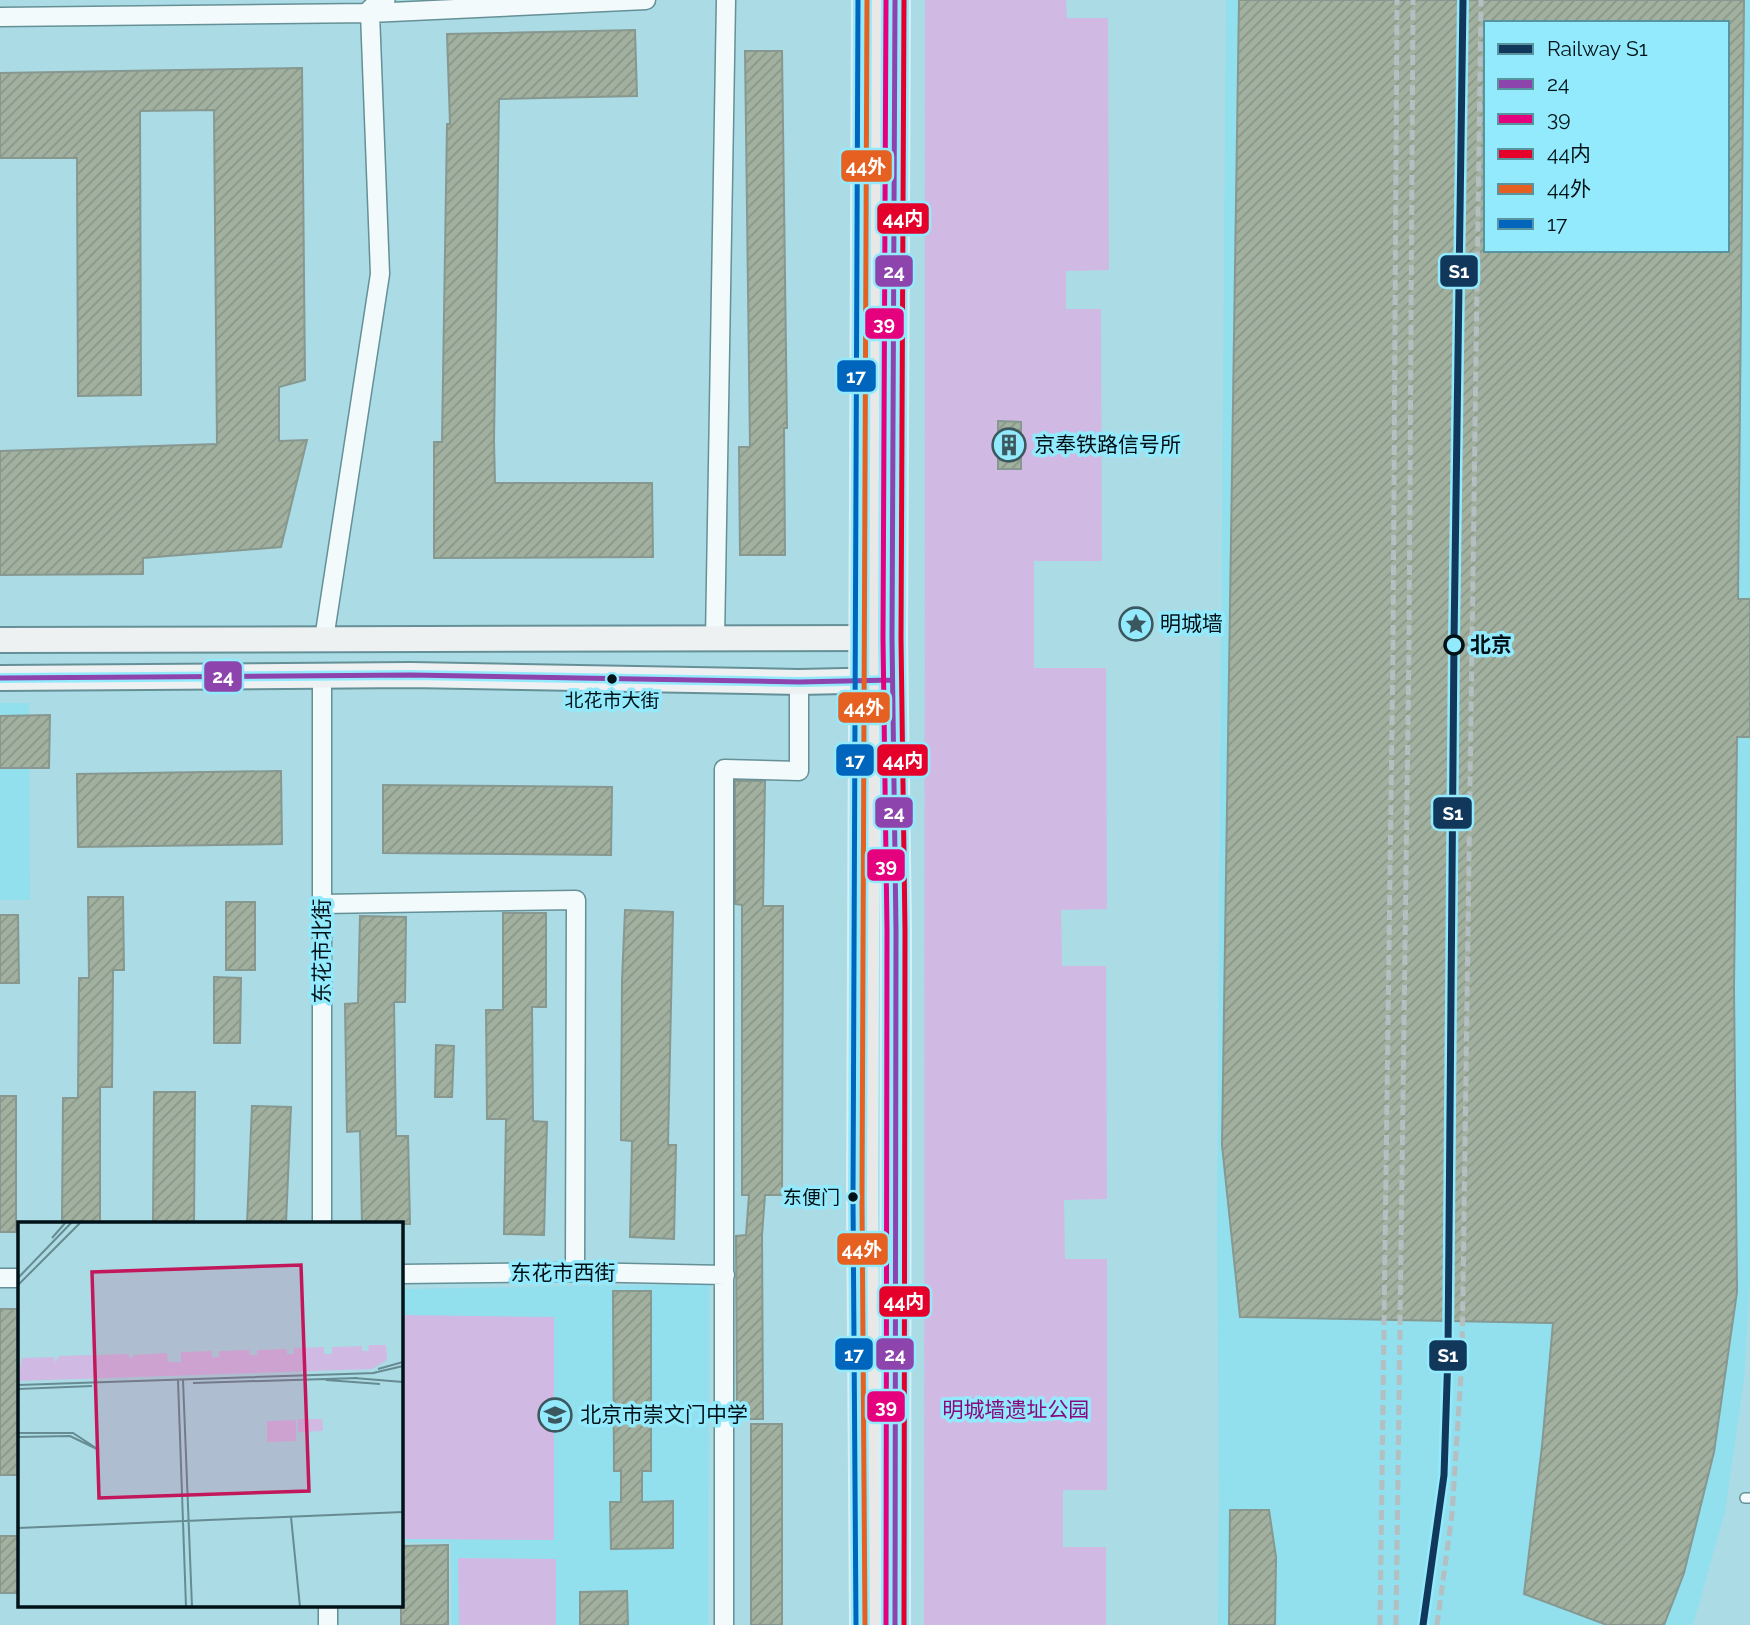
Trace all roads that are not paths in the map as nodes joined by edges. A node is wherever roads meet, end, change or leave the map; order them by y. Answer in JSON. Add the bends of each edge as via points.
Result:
{"nodes":[{"id":1,"x":646,"y":0,"type":"edge"},
{"id":2,"x":726,"y":0,"type":"edge"},
{"id":3,"x":867,"y":0,"type":"edge"},
{"id":4,"x":895,"y":0,"type":"edge"},
{"id":5,"x":375,"y":4,"type":"edge"},
{"id":6,"x":135,"y":8,"type":"edge"},
{"id":7,"x":0,"y":17,"type":"edge"},
{"id":8,"x":879,"y":638,"type":"junction"},
{"id":9,"x":324,"y":639,"type":"junction"},
{"id":10,"x":715,"y":639,"type":"junction"},
{"id":11,"x":0,"y":640,"type":"edge"},
{"id":12,"x":322,"y":677,"type":"junction"},
{"id":13,"x":0,"y":678,"type":"edge"},
{"id":14,"x":879,"y":680,"type":"junction"},
{"id":15,"x":799,"y":682,"type":"junction"},
{"id":16,"x":322,"y":904,"type":"junction"},
{"id":17,"x":322,"y":1222,"type":"edge"},
{"id":18,"x":575,"y":1272,"type":"junction"},
{"id":19,"x":402,"y":1274,"type":"edge"},
{"id":20,"x":725,"y":1275,"type":"junction"},
{"id":21,"x":0,"y":1278,"type":"edge"},
{"id":22,"x":18,"y":1278,"type":"edge"},
{"id":23,"x":724,"y":1625,"type":"edge"},
{"id":24,"x":865,"y":1625,"type":"edge"},
{"id":25,"x":895,"y":1625,"type":"edge"}],
"edges":[{"from":1,"to":5,"type":"street"},
{"from":2,"to":10,"type":"street"},
{"from":3,"to":8,"type":"main road"},
{"from":4,"to":8,"type":"main road"},
{"from":5,"to":6,"type":"street"},
{"from":5,"to":9,"type":"street","via":[[380,274]]},
{"from":6,"to":7,"type":"street"},
{"from":8,"to":10,"type":"main road"},
{"from":8,"to":14,"type":"main road"},
{"from":9,"to":10,"type":"main road"},
{"from":9,"to":11,"type":"main road"},
{"from":12,"to":13,"type":"main road"},
{"from":12,"to":15,"type":"main road"},
{"from":12,"to":16,"type":"street","name":"东花市北街"},
{"from":14,"to":15,"type":"main road"},
{"from":14,"to":24,"type":"main road","via":[[862,1198]]},
{"from":14,"to":25,"type":"main road","via":[[896,957]]},
{"from":15,"to":20,"type":"street","via":[[799,771],[724,769]]},
{"from":16,"to":17,"type":"street","name":"东花市北街"},
{"from":16,"to":18,"type":"street","via":[[576,900]]},
{"from":18,"to":19,"type":"street","name":"东花市西街"},
{"from":18,"to":20,"type":"street","name":"东花市西街"},
{"from":20,"to":23,"type":"street"},
{"from":21,"to":22,"type":"street"}]}
